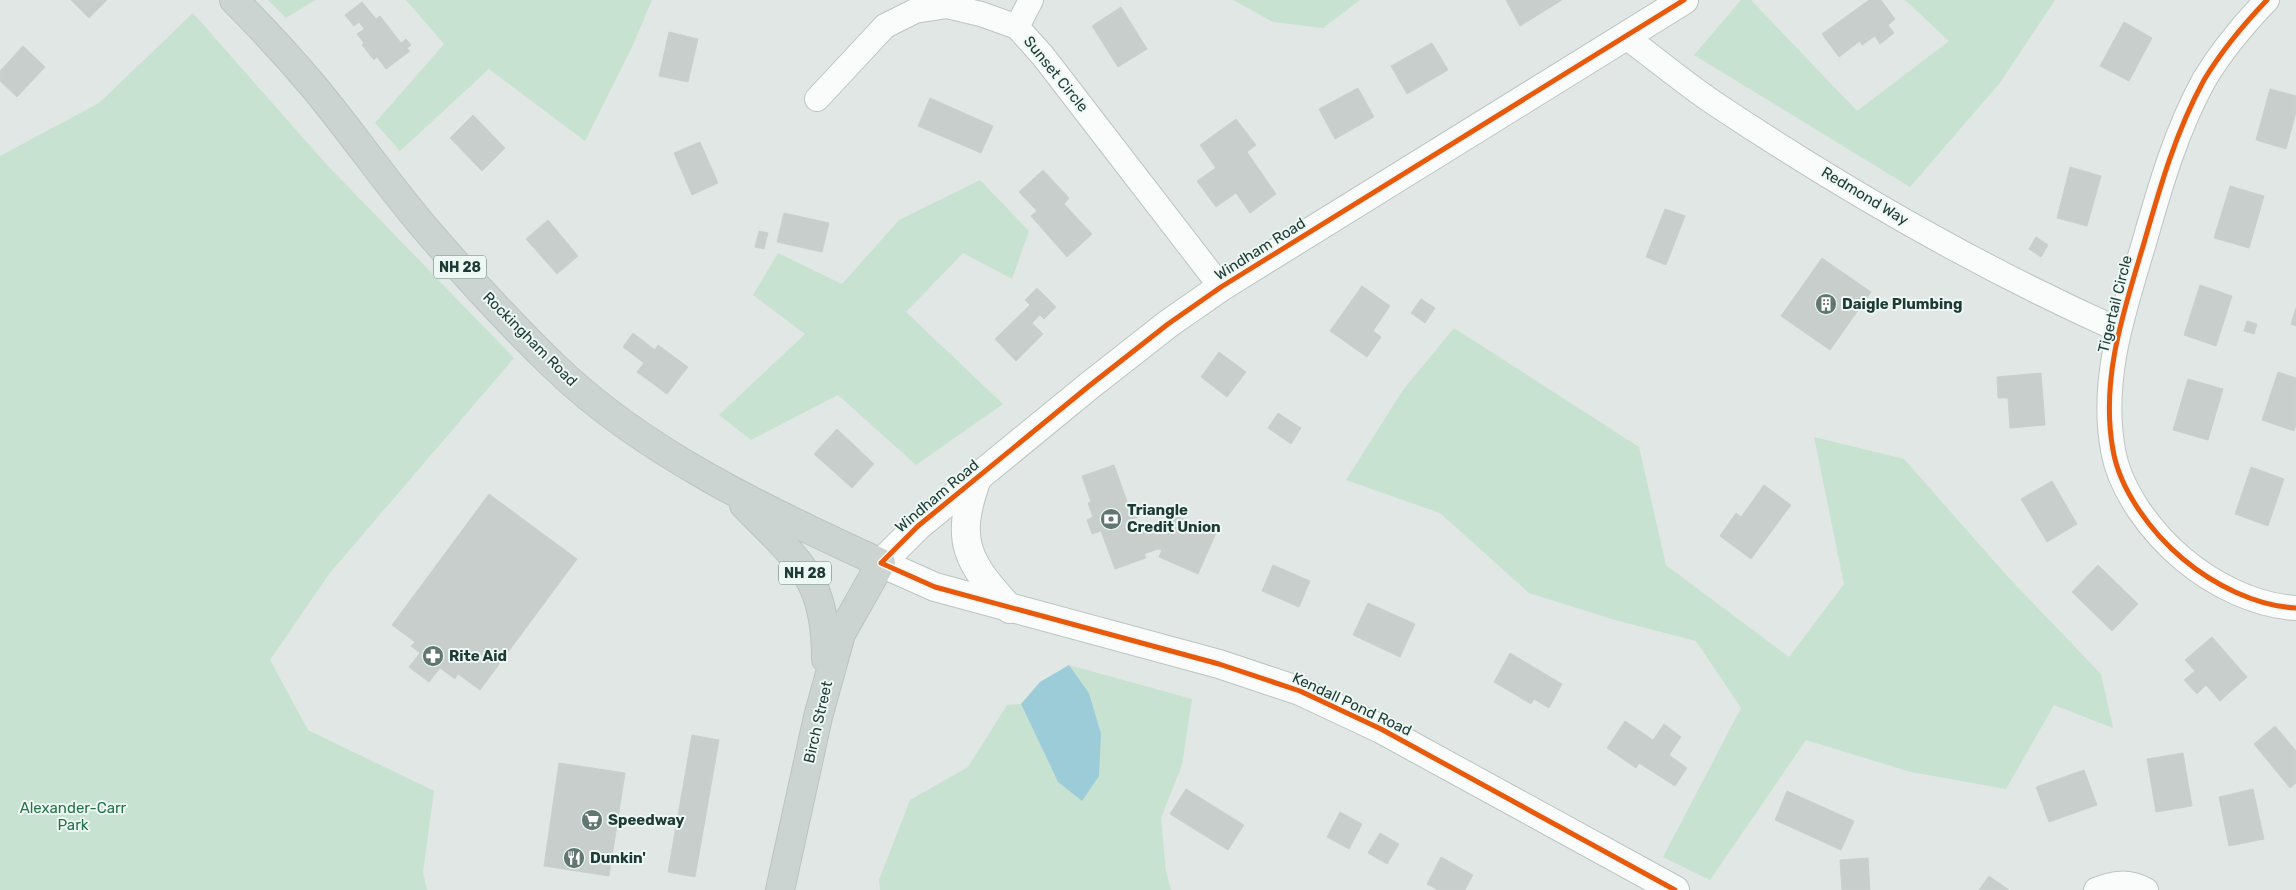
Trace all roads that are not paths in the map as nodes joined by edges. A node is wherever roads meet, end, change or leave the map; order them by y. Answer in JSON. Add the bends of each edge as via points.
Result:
{"nodes":[{"id":1,"x":234,"y":0,"type":"edge"},
{"id":2,"x":1031,"y":0,"type":"edge"},
{"id":3,"x":1684,"y":0,"type":"edge"},
{"id":4,"x":2267,"y":0,"type":"edge"},
{"id":5,"x":1017,"y":28,"type":"junction"},
{"id":6,"x":1626,"y":38,"type":"junction"},
{"id":7,"x":817,"y":99,"type":"dead end"},
{"id":8,"x":1222,"y":287,"type":"junction"},
{"id":9,"x":2119,"y":330,"type":"junction"},
{"id":10,"x":977,"y":478,"type":"junction"},
{"id":11,"x":730,"y":489,"type":"junction"},
{"id":12,"x":881,"y":563,"type":"junction"},
{"id":13,"x":2296,"y":608,"type":"edge"},
{"id":14,"x":1010,"y":609,"type":"junction"},
{"id":15,"x":827,"y":682,"type":"junction"},
{"id":16,"x":780,"y":890,"type":"edge"},
{"id":17,"x":1675,"y":890,"type":"edge"},
{"id":18,"x":2096,"y":890,"type":"edge"},
{"id":19,"x":2146,"y":890,"type":"edge"}],
"edges":[{"from":1,"to":11,"type":"main road","name":"Rockingham Road","number":"NH 28","via":[[314,87],[430,234],[557,369],[609,413]]},
{"from":2,"to":5,"type":"street"},
{"from":3,"to":6,"type":"street","name":"Windham Road"},
{"from":4,"to":9,"type":"street","name":"Tigertail Circle","via":[[2219,55],[2190,106],[2160,186]]},
{"from":5,"to":7,"type":"street","name":"Sunset Circle","via":[[981,14],[947,6],[915,11],[885,26]]},
{"from":5,"to":8,"type":"street","name":"Sunset Circle","via":[[1043,56]]},
{"from":6,"to":8,"type":"street","name":"Windham Road"},
{"from":6,"to":9,"type":"street","name":"Redmond Way","via":[[1713,102],[1823,172],[2004,276]]},
{"from":8,"to":10,"type":"street","name":"Windham Road","via":[[1168,324]]},
{"from":9,"to":13,"type":"street","name":"Tigertail Circle","via":[[2112,369],[2110,422],[2113,451],[2134,502],[2170,548],[2192,566],[2254,600]]},
{"from":10,"to":12,"type":"street","name":"Windham Road","via":[[918,526]]},
{"from":10,"to":14,"type":"street","name":"Windham Road","via":[[965,517],[966,541],[979,571]]},
{"from":11,"to":12,"type":"main road","name":"Rockingham Road","number":"NH 28"},
{"from":11,"to":15,"type":"main road","number":"NH 28","via":[[786,550],[813,586],[826,630]]},
{"from":12,"to":14,"type":"street","name":"Kendall Pond Road","via":[[935,587]]},
{"from":12,"to":15,"type":"main road","name":"Birch Street","number":"NH 28","via":[[840,634]]},
{"from":14,"to":17,"type":"street","name":"Kendall Pond Road","via":[[1219,664],[1300,691],[1398,738]]},
{"from":15,"to":16,"type":"main road","name":"Birch Street","number":"NH 28"},
{"from":18,"to":19,"type":"street","via":[[2107,885],[2128,883]]}]}
